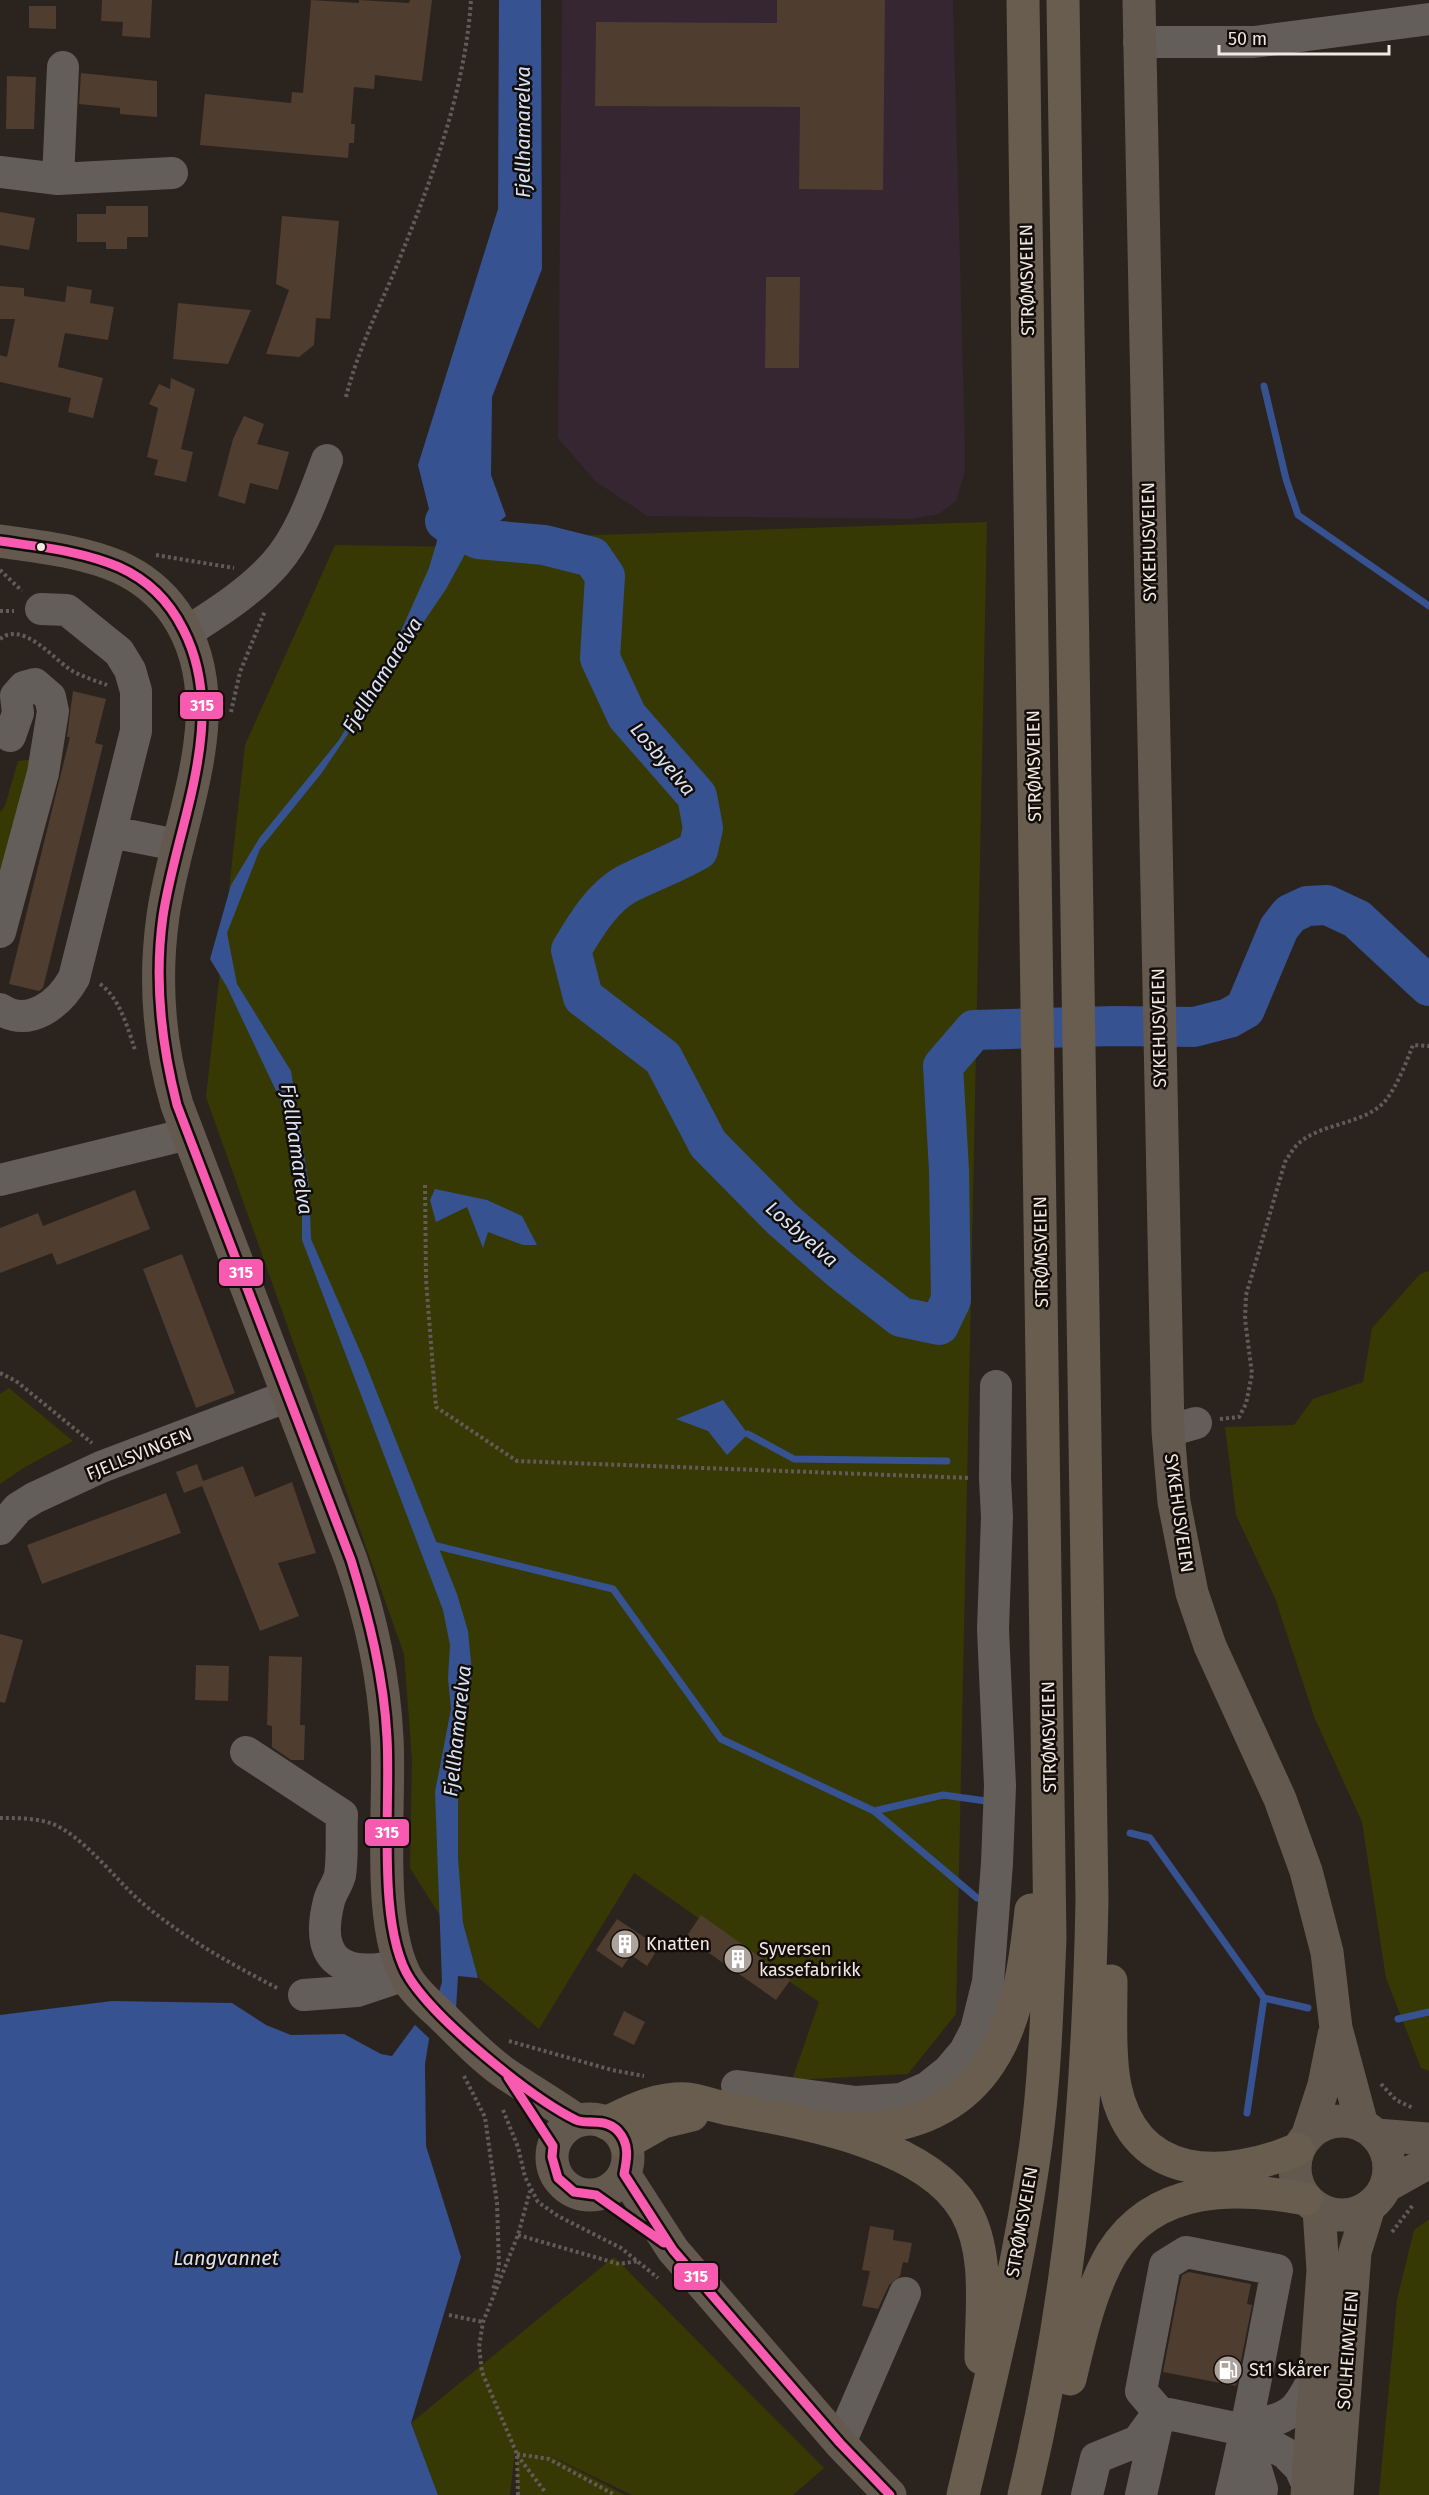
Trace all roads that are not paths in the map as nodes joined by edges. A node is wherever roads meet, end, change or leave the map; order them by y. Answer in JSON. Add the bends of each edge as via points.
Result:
{"nodes":[{"id":1,"x":1017,"y":0,"type":"edge"},
{"id":2,"x":1023,"y":0,"type":"edge"},
{"id":3,"x":1063,"y":0,"type":"edge"},
{"id":4,"x":1139,"y":0,"type":"edge"},
{"id":5,"x":1429,"y":19,"type":"edge"},
{"id":6,"x":1139,"y":42,"type":"junction"},
{"id":7,"x":63,"y":67,"type":"dead end"},
{"id":8,"x":0,"y":172,"type":"edge"},
{"id":9,"x":172,"y":173,"type":"dead end"},
{"id":10,"x":58,"y":179,"type":"junction"},
{"id":11,"x":1026,"y":213,"type":"junction"},
{"id":12,"x":327,"y":460,"type":"dead end"},
{"id":13,"x":0,"y":541,"type":"edge"},
{"id":14,"x":41,"y":609,"type":"dead end"},
{"id":15,"x":187,"y":632,"type":"junction"},
{"id":16,"x":10,"y":736,"type":"dead end"},
{"id":17,"x":111,"y":832,"type":"junction"},
{"id":18,"x":177,"y":845,"type":"junction"},
{"id":19,"x":0,"y":932,"type":"edge"},
{"id":20,"x":0,"y":1009,"type":"edge"},
{"id":21,"x":188,"y":1134,"type":"junction"},
{"id":22,"x":0,"y":1180,"type":"edge"},
{"id":23,"x":1082,"y":1208,"type":"junction"},
{"id":24,"x":1042,"y":1348,"type":"junction"},
{"id":25,"x":996,"y":1386,"type":"dead end"},
{"id":26,"x":288,"y":1396,"type":"junction"},
{"id":27,"x":0,"y":1529,"type":"edge"},
{"id":28,"x":246,"y":1752,"type":"dead end"},
{"id":29,"x":409,"y":1978,"type":"junction"},
{"id":30,"x":304,"y":1995,"type":"road end"},
{"id":31,"x":1336,"y":2028,"type":"junction"},
{"id":32,"x":505,"y":2073,"type":"junction"},
{"id":33,"x":730,"y":2097,"type":"junction"},
{"id":34,"x":1426,"y":2126,"type":"edge"},
{"id":35,"x":821,"y":2127,"type":"junction"},
{"id":36,"x":1369,"y":2130,"type":"junction"},
{"id":37,"x":609,"y":2140,"type":"junction"},
{"id":38,"x":1303,"y":2142,"type":"junction"},
{"id":39,"x":553,"y":2146,"type":"junction"},
{"id":40,"x":1429,"y":2162,"type":"edge"},
{"id":41,"x":596,"y":2195,"type":"junction"},
{"id":42,"x":1377,"y":2197,"type":"junction"},
{"id":43,"x":1313,"y":2205,"type":"junction"},
{"id":44,"x":674,"y":2250,"type":"junction"},
{"id":45,"x":905,"y":2293,"type":"dead end"},
{"id":46,"x":1316,"y":2374,"type":"junction"},
{"id":47,"x":1166,"y":2413,"type":"junction"},
{"id":48,"x":981,"y":2420,"type":"junction"},
{"id":49,"x":1244,"y":2430,"type":"junction"},
{"id":50,"x":840,"y":2443,"type":"junction"},
{"id":51,"x":1317,"y":2492,"type":"edge"},
{"id":52,"x":890,"y":2495,"type":"edge"},
{"id":53,"x":963,"y":2495,"type":"edge"},
{"id":54,"x":1024,"y":2495,"type":"edge"},
{"id":55,"x":1042,"y":2495,"type":"edge"},
{"id":56,"x":1087,"y":2495,"type":"edge"},
{"id":57,"x":1141,"y":2495,"type":"edge"},
{"id":58,"x":1155,"y":2495,"type":"edge"},
{"id":59,"x":1231,"y":2495,"type":"edge"},
{"id":60,"x":1261,"y":2495,"type":"edge"}],
"edges":[{"from":1,"to":11,"type":"highway"},
{"from":2,"to":11,"type":"highway","name":"STRØMSVEIEN"},
{"from":3,"to":23,"type":"highway"},
{"from":4,"to":6,"type":"main road","name":"SYKEHUSVEIEN"},
{"from":5,"to":6,"type":"street","via":[[1254,42]]},
{"from":6,"to":31,"type":"main road","name":"SYKEHUSVEIEN","via":[[1160,1063],[1182,1427],[1174,1502],[1192,1593],[1210,1646],[1280,1799],[1306,1872],[1327,1952]]},
{"from":7,"to":10,"type":"street"},
{"from":8,"to":10,"type":"street"},
{"from":9,"to":10,"type":"street"},
{"from":11,"to":24,"type":"highway","name":"STRØMSVEIEN"},
{"from":12,"to":15,"type":"street","via":[[296,533],[276,563],[236,600]]},
{"from":13,"to":15,"type":"main road","via":[[145,565]]},
{"from":14,"to":17,"type":"street","via":[[67,610],[105,638],[130,670],[136,691],[136,731]]},
{"from":15,"to":18,"type":"main road","via":[[198,662],[202,702],[196,762]]},
{"from":16,"to":19,"type":"street","via":[[18,712],[16,696],[24,687],[35,684],[50,697],[53,711],[43,774]]},
{"from":17,"to":18,"type":"street"},
{"from":17,"to":20,"type":"street","via":[[74,978],[58,1000],[36,1014],[23,1017]]},
{"from":18,"to":21,"type":"main road","via":[[163,916],[159,992],[166,1065]]},
{"from":21,"to":22,"type":"street"},
{"from":21,"to":26,"type":"main road"},
{"from":23,"to":38,"type":"highway","via":[[1103,1450],[1115,2086],[1140,2139],[1180,2166],[1232,2168],[1267,2161]]},
{"from":23,"to":54,"type":"highway","via":[[1092,1810],[1090,2004],[1082,2143],[1067,2272],[1041,2424]]},
{"from":24,"to":35,"type":"highway","via":[[1032,1895],[1027,1951],[1016,2005],[990,2065],[976,2083],[941,2108],[887,2126]]},
{"from":24,"to":48,"type":"highway","name":"STRØMSVEIEN","via":[[1050,1789],[1047,2006],[1026,2208]]},
{"from":25,"to":33,"type":"street","via":[[998,1517],[993,1629],[1000,1786],[988,1982],[976,2030],[948,2071],[928,2087],[901,2099],[856,2102]]},
{"from":26,"to":27,"type":"street","name":"FJELLSVINGEN","via":[[101,1467],[26,1503]]},
{"from":26,"to":29,"type":"main road","via":[[357,1576],[378,1657],[387,1738],[393,1935]]},
{"from":28,"to":29,"type":"street","via":[[342,1815],[340,1876],[329,1900],[324,1941],[327,1951],[360,1970]]},
{"from":29,"to":30,"type":"street","via":[[372,1988]]},
{"from":29,"to":32,"type":"main road","via":[[460,2044]]},
{"from":31,"to":36,"type":"main road","name":"SYKEHUSVEIEN"},
{"from":31,"to":38,"type":"main road","name":"SYKEHUSVEIEN","via":[[1324,2085]]},
{"from":32,"to":37,"type":"main road"},
{"from":32,"to":39,"type":"main road"},
{"from":33,"to":35,"type":"highway"},
{"from":33,"to":37,"type":"highway"},
{"from":34,"to":36,"type":"main road"},
{"from":35,"to":48,"type":"highway","via":[[906,2158],[927,2170],[965,2210],[974,2228],[982,2271]]},
{"from":36,"to":38,"type":"main road","via":[[1352,2121],[1328,2122]]},
{"from":36,"to":42,"type":"main road","via":[[1387,2154],[1389,2165]]},
{"from":37,"to":39,"type":"main road","via":[[567,2126]]},
{"from":37,"to":41,"type":"main road","via":[[613,2188]]},
{"from":37,"to":44,"type":"main road"},
{"from":38,"to":43,"type":"main road","via":[[1295,2175]]},
{"from":39,"to":41,"type":"main road","via":[[553,2168],[565,2186],[585,2195]]},
{"from":40,"to":42,"type":"main road"},
{"from":41,"to":44,"type":"main road"},
{"from":42,"to":43,"type":"main road","via":[[1350,2215],[1339,2216]]},
{"from":42,"to":51,"type":"main road","name":"SOLHEIMVEIEN","via":[[1355,2252]]},
{"from":43,"to":46,"type":"main road","name":"SOLHEIMVEIEN","via":[[1323,2270]]},
{"from":43,"to":55,"type":"highway","via":[[1247,2190],[1191,2196],[1158,2209],[1124,2238],[1112,2254],[1081,2333]]},
{"from":44,"to":50,"type":"main road"},
{"from":45,"to":50,"type":"street"},
{"from":46,"to":49,"type":"street","via":[[1292,2414]]},
{"from":46,"to":51,"type":"main road","name":"SOLHEIMVEIEN"},
{"from":47,"to":49,"type":"street"},
{"from":47,"to":49,"type":"street","via":[[1141,2391],[1165,2265],[1186,2252],[1277,2270]]},
{"from":47,"to":56,"type":"street","via":[[1138,2441],[1096,2458]]},
{"from":47,"to":57,"type":"street"},
{"from":47,"to":58,"type":"street"},
{"from":48,"to":53,"type":"highway","name":"STRØMSVEIEN"},
{"from":49,"to":51,"type":"street","via":[[1285,2453]]},
{"from":49,"to":59,"type":"street"},
{"from":49,"to":60,"type":"street"},
{"from":50,"to":52,"type":"main road"}]}
